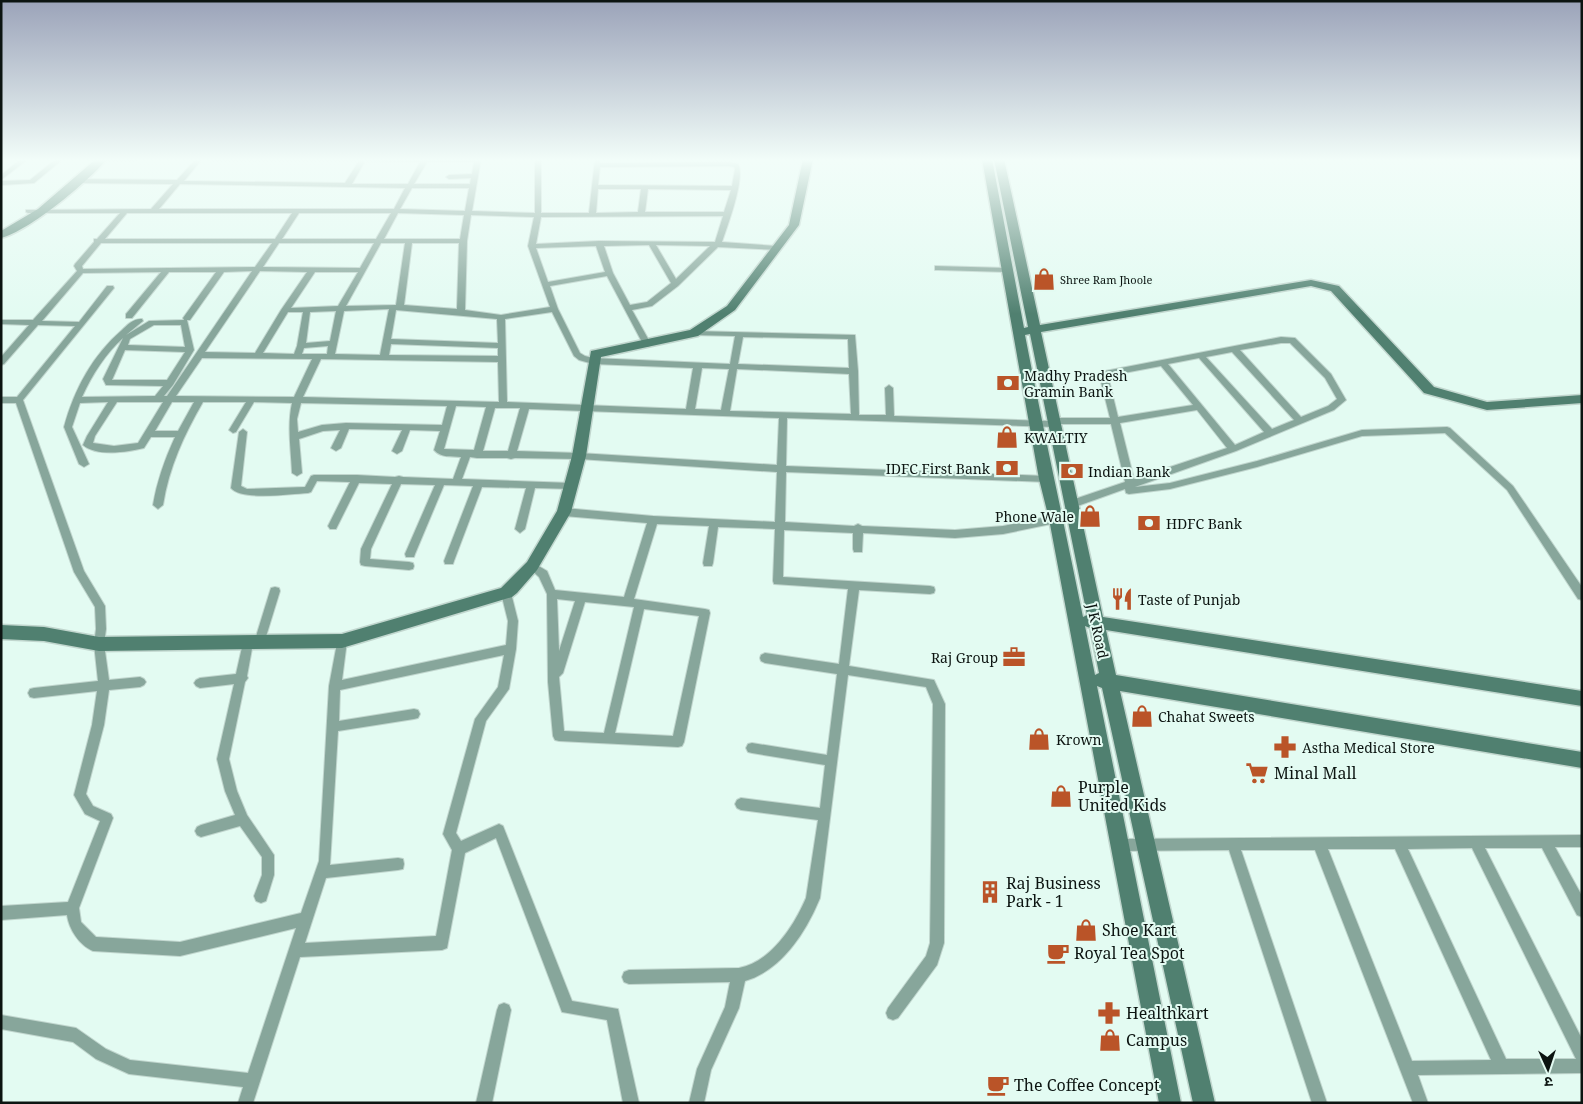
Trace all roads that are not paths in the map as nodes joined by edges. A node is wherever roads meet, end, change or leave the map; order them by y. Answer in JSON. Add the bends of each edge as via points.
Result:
{"nodes":[{"id":1,"x":125,"y":210,"type":"edge"},
{"id":2,"x":28,"y":211,"type":"joint"},
{"id":3,"x":103,"y":211,"type":"edge"},
{"id":4,"x":228,"y":211,"type":"edge"},
{"id":5,"x":297,"y":211,"type":"junction"},
{"id":6,"x":394,"y":211,"type":"junction"},
{"id":7,"x":538,"y":211,"type":"edge"},
{"id":8,"x":593,"y":211,"type":"edge"},
{"id":9,"x":642,"y":211,"type":"edge"},
{"id":10,"x":729,"y":211,"type":"edge"},
{"id":11,"x":797,"y":211,"type":"edge"},
{"id":12,"x":996,"y":211,"type":"edge"},
{"id":13,"x":1007,"y":211,"type":"edge"},
{"id":14,"x":40,"y":212,"type":"junction"},
{"id":15,"x":467,"y":212,"type":"junction"},
{"id":16,"x":592,"y":214,"type":"junction"},
{"id":17,"x":641,"y":214,"type":"junction"},
{"id":18,"x":728,"y":214,"type":"junction"},
{"id":19,"x":538,"y":215,"type":"junction"},
{"id":20,"x":1,"y":227,"type":"edge"},
{"id":21,"x":1,"y":235,"type":"edge"},
{"id":22,"x":277,"y":240,"type":"junction"},
{"id":23,"x":377,"y":241,"type":"junction"},
{"id":24,"x":462,"y":241,"type":"junction"},
{"id":25,"x":97,"y":242,"type":"junction"},
{"id":26,"x":409,"y":242,"type":"junction"},
{"id":27,"x":598,"y":243,"type":"junction"},
{"id":28,"x":651,"y":243,"type":"junction"},
{"id":29,"x":718,"y":243,"type":"junction"},
{"id":30,"x":532,"y":246,"type":"junction"},
{"id":31,"x":777,"y":248,"type":"junction"},
{"id":32,"x":938,"y":268,"type":"dead end"},
{"id":33,"x":258,"y":269,"type":"junction"},
{"id":34,"x":313,"y":269,"type":"junction"},
{"id":35,"x":167,"y":270,"type":"junction"},
{"id":36,"x":222,"y":270,"type":"junction"},
{"id":37,"x":361,"y":270,"type":"junction"},
{"id":38,"x":1007,"y":270,"type":"junction"},
{"id":39,"x":81,"y":271,"type":"junction"},
{"id":40,"x":609,"y":274,"type":"junction"},
{"id":41,"x":675,"y":284,"type":"junction"},
{"id":42,"x":546,"y":285,"type":"junction"},
{"id":43,"x":110,"y":288,"type":"dead end"},
{"id":44,"x":396,"y":307,"type":"junction"},
{"id":45,"x":341,"y":308,"type":"junction"},
{"id":46,"x":629,"y":308,"type":"junction"},
{"id":47,"x":307,"y":309,"type":"junction"},
{"id":48,"x":554,"y":309,"type":"junction"},
{"id":49,"x":285,"y":310,"type":"junction"},
{"id":50,"x":461,"y":312,"type":"junction"},
{"id":51,"x":129,"y":316,"type":"dead end"},
{"id":52,"x":501,"y":317,"type":"junction"},
{"id":53,"x":187,"y":318,"type":"dead end"},
{"id":54,"x":139,"y":321,"type":"dead end"},
{"id":55,"x":1,"y":322,"type":"edge"},
{"id":56,"x":36,"y":323,"type":"junction"},
{"id":57,"x":82,"y":324,"type":"junction"},
{"id":58,"x":1027,"y":331,"type":"junction"},
{"id":59,"x":694,"y":333,"type":"junction"},
{"id":60,"x":739,"y":334,"type":"junction"},
{"id":61,"x":388,"y":341,"type":"junction"},
{"id":62,"x":334,"y":343,"type":"junction"},
{"id":63,"x":647,"y":344,"type":"junction"},
{"id":64,"x":301,"y":346,"type":"junction"},
{"id":65,"x":501,"y":346,"type":"junction"},
{"id":66,"x":122,"y":347,"type":"junction"},
{"id":67,"x":190,"y":350,"type":"junction"},
{"id":68,"x":1235,"y":350,"type":"junction"},
{"id":69,"x":5,"y":353,"type":"edge"},
{"id":70,"x":199,"y":355,"type":"junction"},
{"id":71,"x":297,"y":356,"type":"junction"},
{"id":72,"x":318,"y":356,"type":"junction"},
{"id":73,"x":330,"y":356,"type":"junction"},
{"id":74,"x":1201,"y":356,"type":"junction"},
{"id":75,"x":257,"y":357,"type":"junction"},
{"id":76,"x":384,"y":358,"type":"junction"},
{"id":77,"x":502,"y":359,"type":"junction"},
{"id":78,"x":1,"y":362,"type":"edge"},
{"id":79,"x":593,"y":362,"type":"junction"},
{"id":80,"x":1164,"y":363,"type":"junction"},
{"id":81,"x":698,"y":365,"type":"junction"},
{"id":82,"x":733,"y":366,"type":"junction"},
{"id":83,"x":854,"y":371,"type":"junction"},
{"id":84,"x":170,"y":383,"type":"junction"},
{"id":85,"x":889,"y":388,"type":"dead end"},
{"id":86,"x":157,"y":398,"type":"junction"},
{"id":87,"x":170,"y":398,"type":"junction"},
{"id":88,"x":114,"y":399,"type":"junction"},
{"id":89,"x":200,"y":399,"type":"junction"},
{"id":90,"x":1582,"y":399,"type":"edge"},
{"id":91,"x":1,"y":400,"type":"edge"},
{"id":92,"x":19,"y":400,"type":"junction"},
{"id":93,"x":78,"y":400,"type":"junction"},
{"id":94,"x":252,"y":400,"type":"junction"},
{"id":95,"x":297,"y":400,"type":"junction"},
{"id":96,"x":452,"y":404,"type":"junction"},
{"id":97,"x":491,"y":405,"type":"junction"},
{"id":98,"x":503,"y":405,"type":"junction"},
{"id":99,"x":525,"y":406,"type":"junction"},
{"id":100,"x":586,"y":407,"type":"junction"},
{"id":101,"x":1199,"y":407,"type":"junction"},
{"id":102,"x":690,"y":412,"type":"junction"},
{"id":103,"x":725,"y":414,"type":"junction"},
{"id":104,"x":783,"y":415,"type":"junction"},
{"id":105,"x":855,"y":418,"type":"junction"},
{"id":106,"x":890,"y":419,"type":"junction"},
{"id":107,"x":1115,"y":421,"type":"junction"},
{"id":108,"x":1300,"y":421,"type":"junction"},
{"id":109,"x":1054,"y":422,"type":"junction"},
{"id":110,"x":1036,"y":423,"type":"junction"},
{"id":111,"x":346,"y":426,"type":"junction"},
{"id":112,"x":407,"y":428,"type":"junction"},
{"id":113,"x":445,"y":428,"type":"junction"},
{"id":114,"x":1270,"y":433,"type":"junction"},
{"id":115,"x":148,"y":434,"type":"junction"},
{"id":116,"x":179,"y":434,"type":"junction"},
{"id":117,"x":294,"y":437,"type":"junction"},
{"id":118,"x":336,"y":448,"type":"dead end"},
{"id":119,"x":1234,"y":449,"type":"junction"},
{"id":120,"x":397,"y":451,"type":"dead end"},
{"id":121,"x":467,"y":454,"type":"junction"},
{"id":122,"x":477,"y":454,"type":"junction"},
{"id":123,"x":511,"y":456,"type":"junction"},
{"id":124,"x":579,"y":456,"type":"junction"},
{"id":125,"x":84,"y":464,"type":"dead end"},
{"id":126,"x":781,"y":469,"type":"junction"},
{"id":127,"x":297,"y":473,"type":"dead end"},
{"id":128,"x":357,"y":478,"type":"junction"},
{"id":129,"x":1046,"y":479,"type":"junction"},
{"id":130,"x":399,"y":480,"type":"junction"},
{"id":131,"x":441,"y":482,"type":"junction"},
{"id":132,"x":456,"y":482,"type":"junction"},
{"id":133,"x":479,"y":483,"type":"junction"},
{"id":134,"x":531,"y":485,"type":"junction"},
{"id":135,"x":572,"y":486,"type":"junction"},
{"id":136,"x":1131,"y":486,"type":"junction"},
{"id":137,"x":1103,"y":495,"type":"junction"},
{"id":138,"x":1072,"y":504,"type":"junction"},
{"id":139,"x":158,"y":505,"type":"dead end"},
{"id":140,"x":564,"y":512,"type":"junction"},
{"id":141,"x":1056,"y":519,"type":"junction"},
{"id":142,"x":653,"y":520,"type":"junction"},
{"id":143,"x":714,"y":523,"type":"junction"},
{"id":144,"x":779,"y":525,"type":"junction"},
{"id":145,"x":333,"y":526,"type":"dead end"},
{"id":146,"x":520,"y":528,"type":"dead end"},
{"id":147,"x":858,"y":528,"type":"junction"},
{"id":148,"x":858,"y":549,"type":"dead end"},
{"id":149,"x":410,"y":554,"type":"dead end"},
{"id":150,"x":449,"y":561,"type":"dead end"},
{"id":151,"x":708,"y":563,"type":"dead end"},
{"id":152,"x":409,"y":566,"type":"dead end"},
{"id":153,"x":532,"y":566,"type":"junction"},
{"id":154,"x":854,"y":586,"type":"junction"},
{"id":155,"x":930,"y":590,"type":"dead end"},
{"id":156,"x":275,"y":591,"type":"dead end"},
{"id":157,"x":506,"y":593,"type":"junction"},
{"id":158,"x":552,"y":594,"type":"junction"},
{"id":159,"x":1582,"y":596,"type":"edge"},
{"id":160,"x":581,"y":598,"type":"junction"},
{"id":161,"x":628,"y":602,"type":"junction"},
{"id":162,"x":640,"y":605,"type":"junction"},
{"id":163,"x":1075,"y":618,"type":"junction"},
{"id":164,"x":1096,"y":622,"type":"junction"},
{"id":165,"x":1,"y":632,"type":"edge"},
{"id":166,"x":342,"y":641,"type":"junction"},
{"id":167,"x":254,"y":643,"type":"junction"},
{"id":168,"x":99,"y":644,"type":"junction"},
{"id":169,"x":511,"y":649,"type":"junction"},
{"id":170,"x":765,"y":658,"type":"dead end"},
{"id":171,"x":843,"y":670,"type":"junction"},
{"id":172,"x":1087,"y":677,"type":"junction"},
{"id":173,"x":242,"y":678,"type":"junction"},
{"id":174,"x":1109,"y":681,"type":"junction"},
{"id":175,"x":140,"y":682,"type":"dead end"},
{"id":176,"x":200,"y":682,"type":"dead end"},
{"id":177,"x":554,"y":682,"type":"junction"},
{"id":178,"x":104,"y":685,"type":"junction"},
{"id":179,"x":335,"y":686,"type":"junction"},
{"id":180,"x":34,"y":692,"type":"dead end"},
{"id":181,"x":1582,"y":699,"type":"edge"},
{"id":182,"x":414,"y":714,"type":"dead end"},
{"id":183,"x":332,"y":727,"type":"junction"},
{"id":184,"x":608,"y":739,"type":"junction"},
{"id":185,"x":752,"y":748,"type":"dead end"},
{"id":186,"x":1582,"y":760,"type":"edge"},
{"id":187,"x":832,"y":761,"type":"junction"},
{"id":188,"x":741,"y":804,"type":"dead end"},
{"id":189,"x":825,"y":814,"type":"junction"},
{"id":190,"x":243,"y":818,"type":"junction"},
{"id":191,"x":201,"y":831,"type":"dead end"},
{"id":192,"x":1545,"y":841,"type":"junction"},
{"id":193,"x":1582,"y":841,"type":"edge"},
{"id":194,"x":1319,"y":843,"type":"junction"},
{"id":195,"x":1399,"y":843,"type":"junction"},
{"id":196,"x":1476,"y":843,"type":"junction"},
{"id":197,"x":1145,"y":844,"type":"junction"},
{"id":198,"x":1233,"y":844,"type":"junction"},
{"id":199,"x":1119,"y":845,"type":"junction"},
{"id":200,"x":459,"y":849,"type":"junction"},
{"id":201,"x":398,"y":864,"type":"dead end"},
{"id":202,"x":321,"y":872,"type":"junction"},
{"id":203,"x":262,"y":896,"type":"dead end"},
{"id":204,"x":72,"y":908,"type":"junction"},
{"id":205,"x":1582,"y":910,"type":"edge"},
{"id":206,"x":1,"y":913,"type":"edge"},
{"id":207,"x":306,"y":919,"type":"junction"},
{"id":208,"x":296,"y":950,"type":"junction"},
{"id":209,"x":739,"y":975,"type":"junction"},
{"id":210,"x":629,"y":976,"type":"dead end"},
{"id":211,"x":504,"y":1010,"type":"dead end"},
{"id":212,"x":893,"y":1013,"type":"dead end"},
{"id":213,"x":1,"y":1022,"type":"edge"},
{"id":214,"x":1582,"y":1056,"type":"edge"},
{"id":215,"x":1502,"y":1066,"type":"junction"},
{"id":216,"x":1582,"y":1066,"type":"edge"},
{"id":217,"x":1408,"y":1068,"type":"junction"},
{"id":218,"x":253,"y":1081,"type":"junction"},
{"id":219,"x":245,"y":1103,"type":"edge"},
{"id":220,"x":484,"y":1103,"type":"edge"},
{"id":221,"x":631,"y":1103,"type":"edge"},
{"id":222,"x":696,"y":1103,"type":"edge"},
{"id":223,"x":1170,"y":1103,"type":"edge"},
{"id":224,"x":1204,"y":1103,"type":"edge"},
{"id":225,"x":1320,"y":1103,"type":"edge"},
{"id":226,"x":1421,"y":1103,"type":"edge"}],
"edges":[{"from":1,"to":25,"type":"street"},
{"from":2,"to":14,"type":"street"},
{"from":2,"to":20,"type":"street"},
{"from":3,"to":14,"type":"street"},
{"from":4,"to":5,"type":"street"},
{"from":5,"to":6,"type":"street"},
{"from":5,"to":22,"type":"street"},
{"from":6,"to":15,"type":"street"},
{"from":6,"to":23,"type":"street"},
{"from":7,"to":19,"type":"street"},
{"from":8,"to":16,"type":"street"},
{"from":9,"to":17,"type":"street"},
{"from":10,"to":18,"type":"street"},
{"from":11,"to":31,"type":"street","via":[[794,225]]},
{"from":12,"to":38,"type":"street","name":"J K Road"},
{"from":13,"to":58,"type":"street","name":"J K Road"},
{"from":14,"to":21,"type":"street"},
{"from":15,"to":19,"type":"street"},
{"from":15,"to":24,"type":"street"},
{"from":16,"to":17,"type":"street"},
{"from":16,"to":19,"type":"street"},
{"from":17,"to":18,"type":"street"},
{"from":18,"to":29,"type":"street"},
{"from":19,"to":30,"type":"street"},
{"from":22,"to":23,"type":"street"},
{"from":22,"to":25,"type":"street"},
{"from":22,"to":33,"type":"street"},
{"from":23,"to":26,"type":"street"},
{"from":23,"to":37,"type":"street"},
{"from":24,"to":26,"type":"street"},
{"from":24,"to":50,"type":"street"},
{"from":25,"to":39,"type":"street","via":[[78,266]]},
{"from":26,"to":44,"type":"street"},
{"from":27,"to":28,"type":"street"},
{"from":27,"to":30,"type":"street"},
{"from":27,"to":40,"type":"street"},
{"from":28,"to":29,"type":"street"},
{"from":28,"to":41,"type":"street"},
{"from":29,"to":31,"type":"street"},
{"from":29,"to":41,"type":"street"},
{"from":30,"to":42,"type":"street"},
{"from":31,"to":59,"type":"street","via":[[731,308]]},
{"from":32,"to":38,"type":"street"},
{"from":33,"to":34,"type":"street"},
{"from":33,"to":36,"type":"street"},
{"from":33,"to":70,"type":"street"},
{"from":34,"to":37,"type":"street"},
{"from":34,"to":49,"type":"street"},
{"from":35,"to":36,"type":"street"},
{"from":35,"to":39,"type":"street"},
{"from":35,"to":51,"type":"street"},
{"from":36,"to":53,"type":"street"},
{"from":37,"to":45,"type":"street"},
{"from":38,"to":58,"type":"street","name":"J K Road"},
{"from":39,"to":56,"type":"street"},
{"from":40,"to":42,"type":"street"},
{"from":40,"to":46,"type":"street"},
{"from":41,"to":46,"type":"street","via":[[649,304]]},
{"from":42,"to":48,"type":"street"},
{"from":43,"to":57,"type":"street"},
{"from":44,"to":45,"type":"street"},
{"from":44,"to":50,"type":"street"},
{"from":44,"to":61,"type":"street"},
{"from":45,"to":47,"type":"street"},
{"from":45,"to":62,"type":"street"},
{"from":46,"to":63,"type":"street"},
{"from":47,"to":49,"type":"street"},
{"from":47,"to":64,"type":"street"},
{"from":48,"to":52,"type":"street"},
{"from":48,"to":79,"type":"street","via":[[578,354]]},
{"from":49,"to":75,"type":"street"},
{"from":50,"to":52,"type":"street"},
{"from":52,"to":65,"type":"street"},
{"from":54,"to":93,"type":"street","via":[[119,335],[87,376]]},
{"from":55,"to":56,"type":"street"},
{"from":56,"to":57,"type":"street"},
{"from":56,"to":69,"type":"street"},
{"from":57,"to":92,"type":"street"},
{"from":58,"to":90,"type":"street","via":[[1312,283],[1334,288],[1429,390],[1487,406]]},
{"from":58,"to":109,"type":"street","name":"J K Road"},
{"from":58,"to":110,"type":"street","name":"J K Road"},
{"from":59,"to":60,"type":"street"},
{"from":59,"to":63,"type":"street"},
{"from":60,"to":82,"type":"street"},
{"from":60,"to":83,"type":"street","via":[[852,337]]},
{"from":61,"to":65,"type":"street"},
{"from":61,"to":76,"type":"street"},
{"from":62,"to":64,"type":"street"},
{"from":62,"to":73,"type":"street"},
{"from":63,"to":79,"type":"street","via":[[595,354]]},
{"from":64,"to":71,"type":"street"},
{"from":65,"to":77,"type":"street"},
{"from":66,"to":67,"type":"street"},
{"from":66,"to":67,"type":"street","via":[[128,338],[152,323],[184,322]]},
{"from":66,"to":84,"type":"street","via":[[107,379],[109,382]]},
{"from":67,"to":84,"type":"street"},
{"from":68,"to":74,"type":"street"},
{"from":68,"to":108,"type":"street"},
{"from":68,"to":108,"type":"street","via":[[1292,340],[1328,376],[1342,400]]},
{"from":69,"to":78,"type":"street"},
{"from":70,"to":75,"type":"street"},
{"from":70,"to":87,"type":"street"},
{"from":71,"to":72,"type":"street"},
{"from":71,"to":75,"type":"street"},
{"from":72,"to":73,"type":"street"},
{"from":72,"to":95,"type":"street"},
{"from":73,"to":76,"type":"street"},
{"from":74,"to":80,"type":"street"},
{"from":74,"to":114,"type":"street"},
{"from":76,"to":77,"type":"street"},
{"from":77,"to":98,"type":"street"},
{"from":79,"to":81,"type":"street"},
{"from":79,"to":100,"type":"street"},
{"from":80,"to":101,"type":"street"},
{"from":80,"to":107,"type":"street","via":[[1103,374]]},
{"from":81,"to":82,"type":"street"},
{"from":81,"to":102,"type":"street"},
{"from":82,"to":83,"type":"street"},
{"from":82,"to":103,"type":"street"},
{"from":83,"to":105,"type":"street"},
{"from":84,"to":86,"type":"street"},
{"from":85,"to":106,"type":"street"},
{"from":86,"to":87,"type":"street"},
{"from":86,"to":88,"type":"street"},
{"from":87,"to":89,"type":"street"},
{"from":87,"to":115,"type":"street"},
{"from":88,"to":93,"type":"street"},
{"from":88,"to":115,"type":"street","via":[[88,445],[93,448],[141,446]]},
{"from":89,"to":94,"type":"street"},
{"from":89,"to":116,"type":"street"},
{"from":91,"to":92,"type":"street"},
{"from":92,"to":168,"type":"street","via":[[79,572],[100,606]]},
{"from":93,"to":125,"type":"street","via":[[68,427]]},
{"from":94,"to":95,"type":"street"},
{"from":94,"to":128,"type":"street","via":[[238,431],[236,488],[246,492],[308,490],[314,478]]},
{"from":95,"to":96,"type":"street"},
{"from":95,"to":117,"type":"street"},
{"from":96,"to":97,"type":"street"},
{"from":96,"to":113,"type":"street"},
{"from":97,"to":98,"type":"street"},
{"from":97,"to":122,"type":"street"},
{"from":98,"to":99,"type":"street"},
{"from":99,"to":100,"type":"street"},
{"from":99,"to":123,"type":"street"},
{"from":100,"to":102,"type":"street"},
{"from":100,"to":124,"type":"street"},
{"from":101,"to":107,"type":"street"},
{"from":101,"to":119,"type":"street"},
{"from":102,"to":103,"type":"street"},
{"from":103,"to":104,"type":"street"},
{"from":104,"to":105,"type":"street"},
{"from":104,"to":126,"type":"street"},
{"from":105,"to":106,"type":"street"},
{"from":106,"to":110,"type":"street"},
{"from":107,"to":109,"type":"street"},
{"from":107,"to":136,"type":"street"},
{"from":108,"to":114,"type":"street"},
{"from":109,"to":110,"type":"street"},
{"from":109,"to":138,"type":"street","name":"J K Road"},
{"from":110,"to":129,"type":"street","name":"J K Road"},
{"from":111,"to":112,"type":"street"},
{"from":111,"to":117,"type":"street","via":[[322,428]]},
{"from":111,"to":118,"type":"street"},
{"from":112,"to":113,"type":"street"},
{"from":112,"to":120,"type":"street"},
{"from":113,"to":121,"type":"street","via":[[440,452]]},
{"from":114,"to":119,"type":"street"},
{"from":115,"to":116,"type":"street"},
{"from":116,"to":139,"type":"street"},
{"from":117,"to":127,"type":"street"},
{"from":119,"to":136,"type":"street"},
{"from":121,"to":122,"type":"street"},
{"from":121,"to":132,"type":"street"},
{"from":122,"to":123,"type":"street"},
{"from":123,"to":124,"type":"street"},
{"from":124,"to":126,"type":"street"},
{"from":124,"to":135,"type":"street"},
{"from":126,"to":129,"type":"street"},
{"from":126,"to":144,"type":"street"},
{"from":128,"to":130,"type":"street"},
{"from":128,"to":145,"type":"street"},
{"from":129,"to":141,"type":"street","name":"J K Road"},
{"from":130,"to":131,"type":"street"},
{"from":130,"to":152,"type":"street","via":[[366,549],[365,562]]},
{"from":131,"to":132,"type":"street"},
{"from":131,"to":149,"type":"street"},
{"from":132,"to":133,"type":"street"},
{"from":133,"to":134,"type":"street"},
{"from":133,"to":150,"type":"street"},
{"from":134,"to":135,"type":"street"},
{"from":134,"to":146,"type":"street"},
{"from":135,"to":140,"type":"street"},
{"from":136,"to":137,"type":"street"},
{"from":137,"to":138,"type":"street"},
{"from":137,"to":159,"type":"street","via":[[1170,486],[1362,433],[1447,430],[1510,488]]},
{"from":138,"to":164,"type":"street","name":"J K Road"},
{"from":140,"to":142,"type":"street"},
{"from":140,"to":153,"type":"street"},
{"from":141,"to":147,"type":"street","via":[[1003,530],[955,534]]},
{"from":141,"to":163,"type":"street","name":"J K Road"},
{"from":142,"to":143,"type":"street"},
{"from":142,"to":161,"type":"street"},
{"from":143,"to":144,"type":"street"},
{"from":143,"to":151,"type":"street"},
{"from":144,"to":147,"type":"street"},
{"from":144,"to":154,"type":"street","via":[[778,581]]},
{"from":147,"to":148,"type":"street"},
{"from":153,"to":157,"type":"street"},
{"from":153,"to":158,"type":"street","via":[[543,574]]},
{"from":154,"to":155,"type":"street"},
{"from":154,"to":171,"type":"street"},
{"from":156,"to":167,"type":"street"},
{"from":157,"to":166,"type":"street"},
{"from":157,"to":169,"type":"street","via":[[513,622]]},
{"from":158,"to":160,"type":"street"},
{"from":158,"to":177,"type":"street"},
{"from":160,"to":161,"type":"street"},
{"from":160,"to":177,"type":"street"},
{"from":161,"to":162,"type":"street"},
{"from":162,"to":184,"type":"street"},
{"from":162,"to":184,"type":"street","via":[[705,613],[678,742]]},
{"from":163,"to":164,"type":"street"},
{"from":163,"to":172,"type":"street","name":"J K Road"},
{"from":164,"to":174,"type":"street","name":"J K Road"},
{"from":164,"to":181,"type":"street"},
{"from":165,"to":168,"type":"street","via":[[44,634]]},
{"from":166,"to":167,"type":"street"},
{"from":166,"to":179,"type":"street"},
{"from":167,"to":168,"type":"street"},
{"from":167,"to":173,"type":"street"},
{"from":168,"to":178,"type":"street"},
{"from":169,"to":179,"type":"street"},
{"from":169,"to":200,"type":"street","via":[[503,689],[481,719],[449,834]]},
{"from":170,"to":171,"type":"street"},
{"from":171,"to":187,"type":"street"},
{"from":171,"to":212,"type":"street","via":[[930,683],[939,704],[937,943],[932,960]]},
{"from":172,"to":174,"type":"street"},
{"from":172,"to":199,"type":"street","name":"J K Road"},
{"from":173,"to":176,"type":"street"},
{"from":173,"to":190,"type":"street","via":[[223,759],[231,791]]},
{"from":174,"to":186,"type":"street"},
{"from":174,"to":197,"type":"street","name":"J K Road"},
{"from":175,"to":178,"type":"street"},
{"from":177,"to":184,"type":"street","via":[[560,736]]},
{"from":178,"to":180,"type":"street"},
{"from":178,"to":204,"type":"street","via":[[98,725],[80,795],[89,810],[108,818]]},
{"from":179,"to":183,"type":"street"},
{"from":182,"to":183,"type":"street"},
{"from":183,"to":202,"type":"street"},
{"from":185,"to":187,"type":"street"},
{"from":187,"to":189,"type":"street"},
{"from":188,"to":189,"type":"street"},
{"from":189,"to":209,"type":"street","via":[[809,909],[774,958],[750,973]]},
{"from":190,"to":191,"type":"street"},
{"from":190,"to":203,"type":"street","via":[[268,855],[268,875]]},
{"from":192,"to":193,"type":"street"},
{"from":192,"to":196,"type":"street"},
{"from":192,"to":205,"type":"street"},
{"from":194,"to":195,"type":"street"},
{"from":194,"to":198,"type":"street"},
{"from":194,"to":217,"type":"street"},
{"from":195,"to":196,"type":"street"},
{"from":195,"to":215,"type":"street"},
{"from":196,"to":214,"type":"street"},
{"from":197,"to":198,"type":"street"},
{"from":197,"to":199,"type":"street"},
{"from":197,"to":224,"type":"street","name":"J K Road"},
{"from":198,"to":225,"type":"street"},
{"from":199,"to":223,"type":"street","name":"J K Road"},
{"from":200,"to":208,"type":"street","via":[[442,943]]},
{"from":200,"to":221,"type":"street","via":[[499,830],[567,1007],[613,1014]]},
{"from":201,"to":202,"type":"street"},
{"from":202,"to":207,"type":"street"},
{"from":204,"to":206,"type":"street"},
{"from":204,"to":207,"type":"street","via":[[75,925],[93,944],[180,949]]},
{"from":207,"to":208,"type":"street"},
{"from":208,"to":218,"type":"street"},
{"from":209,"to":210,"type":"street"},
{"from":209,"to":222,"type":"street","via":[[732,1008],[704,1069]]},
{"from":211,"to":220,"type":"street"},
{"from":213,"to":218,"type":"street","via":[[76,1035],[100,1054],[129,1067]]},
{"from":215,"to":216,"type":"street"},
{"from":215,"to":217,"type":"street"},
{"from":217,"to":226,"type":"street"},
{"from":218,"to":219,"type":"street"}]}
